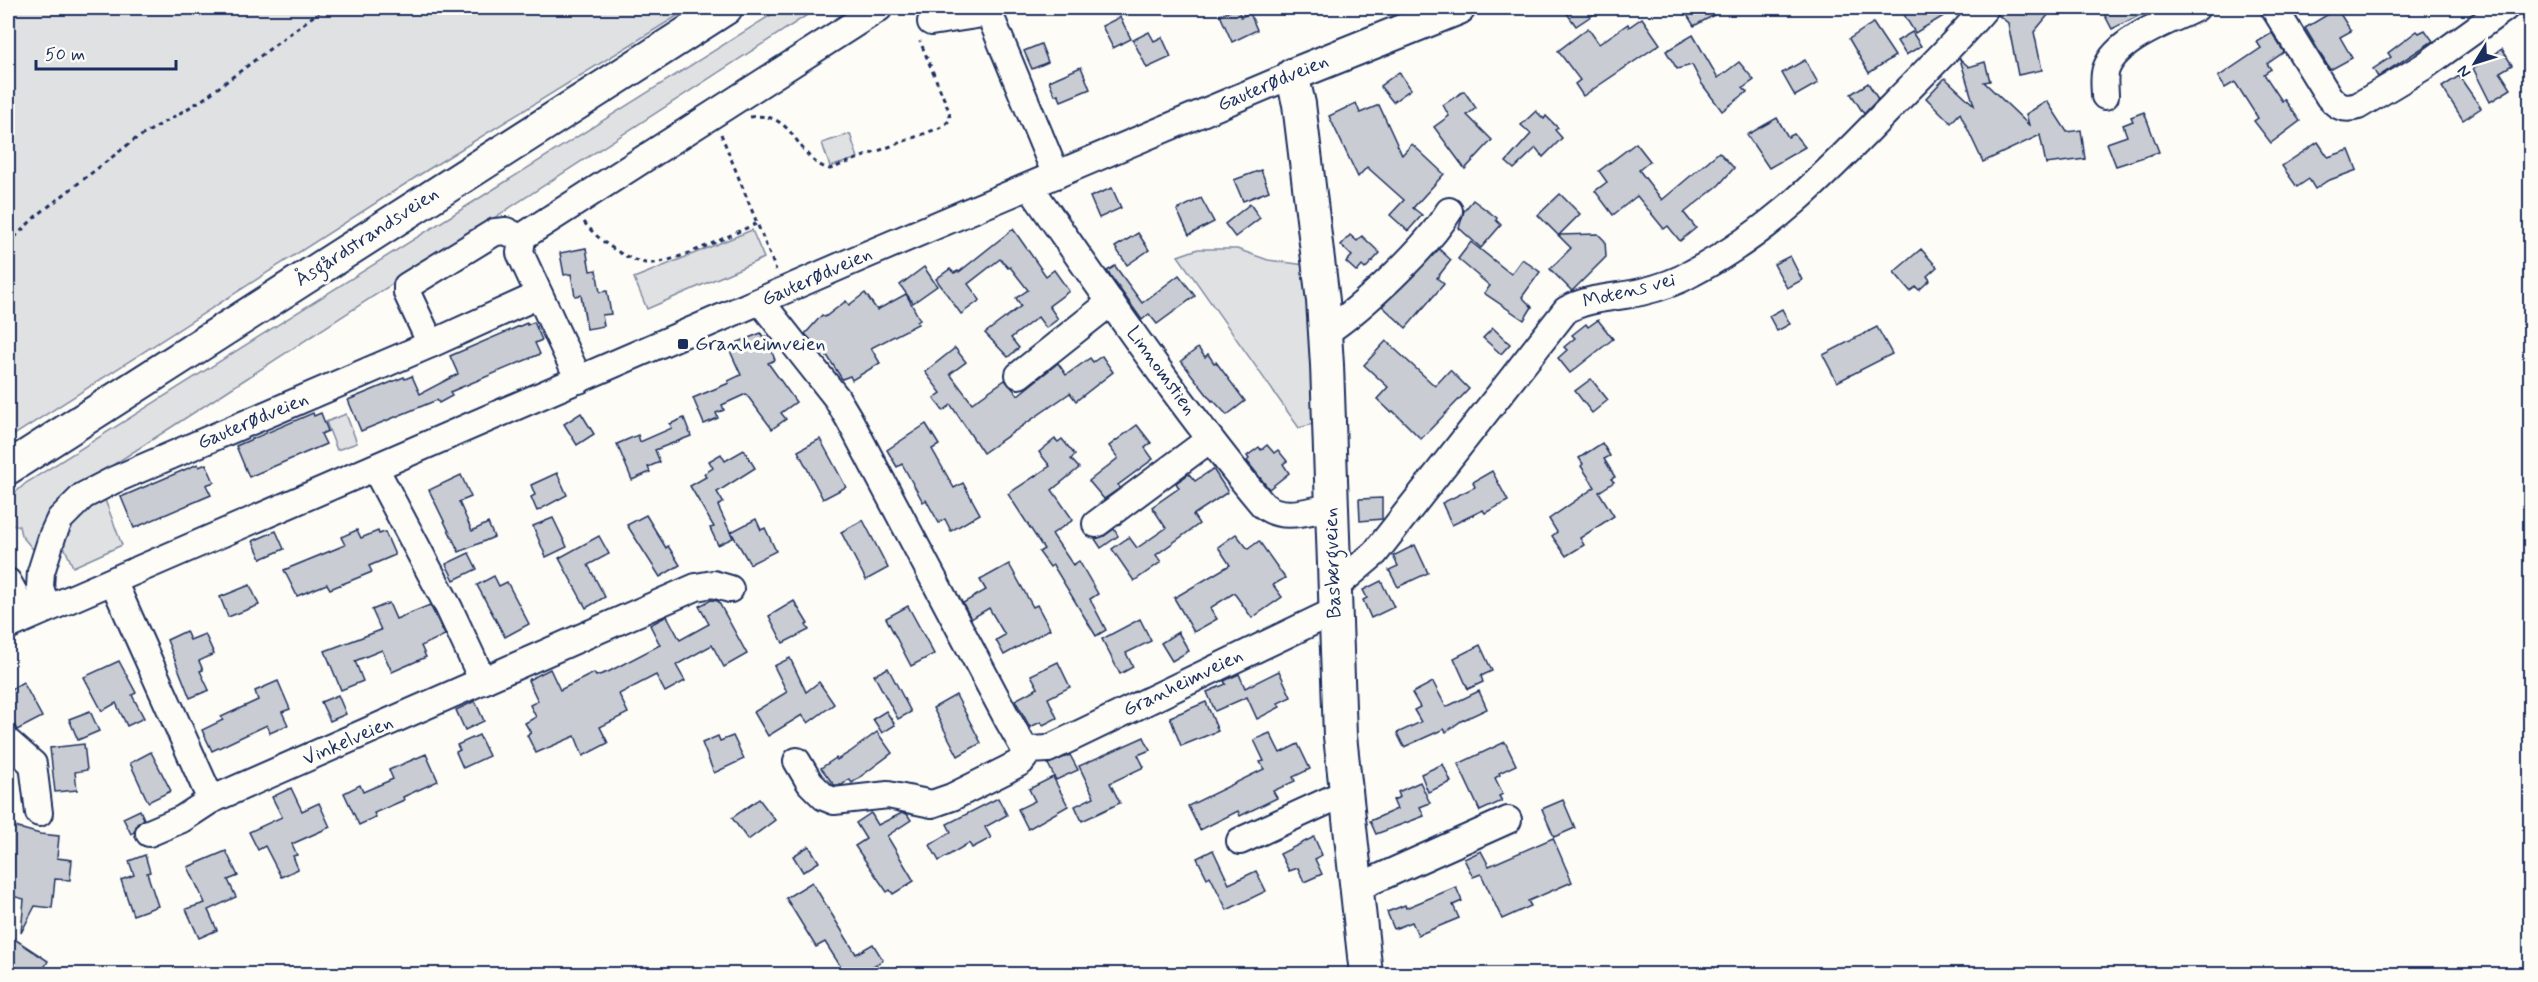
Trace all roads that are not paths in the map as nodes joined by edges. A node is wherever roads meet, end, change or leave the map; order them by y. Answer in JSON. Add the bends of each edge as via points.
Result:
{"nodes":[{"id":1,"x":726,"y":8,"type":"edge"},
{"id":2,"x":879,"y":8,"type":"edge"},
{"id":3,"x":1459,"y":8,"type":"edge"},
{"id":4,"x":1985,"y":8,"type":"edge"},
{"id":5,"x":2196,"y":8,"type":"edge"},
{"id":6,"x":2274,"y":8,"type":"edge"},
{"id":7,"x":2505,"y":8,"type":"edge"},
{"id":8,"x":988,"y":10,"type":"edge"},
{"id":9,"x":925,"y":29,"type":"road end"},
{"id":10,"x":1292,"y":75,"type":"junction"},
{"id":11,"x":2105,"y":96,"type":"dead end"},
{"id":12,"x":1056,"y":175,"type":"junction"},
{"id":13,"x":1030,"y":187,"type":"junction"},
{"id":14,"x":1449,"y":211,"type":"dead end"},
{"id":15,"x":522,"y":239,"type":"junction"},
{"id":16,"x":539,"y":295,"type":"junction"},
{"id":17,"x":761,"y":302,"type":"junction"},
{"id":18,"x":1111,"y":302,"type":"junction"},
{"id":19,"x":1325,"y":333,"type":"junction"},
{"id":20,"x":431,"y":344,"type":"junction"},
{"id":21,"x":1019,"y":375,"type":"dead end"},
{"id":22,"x":579,"y":380,"type":"junction"},
{"id":23,"x":1210,"y":439,"type":"junction"},
{"id":24,"x":8,"y":468,"type":"edge"},
{"id":25,"x":375,"y":468,"type":"junction"},
{"id":26,"x":1331,"y":507,"type":"junction"},
{"id":27,"x":1096,"y":524,"type":"dead end"},
{"id":28,"x":113,"y":581,"type":"junction"},
{"id":29,"x":8,"y":582,"type":"edge"},
{"id":30,"x":730,"y":589,"type":"dead end"},
{"id":31,"x":1334,"y":597,"type":"junction"},
{"id":32,"x":27,"y":617,"type":"edge"},
{"id":33,"x":483,"y":681,"type":"junction"},
{"id":34,"x":8,"y":742,"type":"edge"},
{"id":35,"x":1030,"y":750,"type":"junction"},
{"id":36,"x":797,"y":761,"type":"dead end"},
{"id":37,"x":1345,"y":793,"type":"junction"},
{"id":38,"x":211,"y":800,"type":"junction"},
{"id":39,"x":39,"y":813,"type":"dead end"},
{"id":40,"x":1508,"y":820,"type":"dead end"},
{"id":41,"x":149,"y":833,"type":"dead end"},
{"id":42,"x":1240,"y":841,"type":"dead end"},
{"id":43,"x":1356,"y":888,"type":"junction"},
{"id":44,"x":1366,"y":975,"type":"edge"}],
"edges":[{"from":1,"to":24,"type":"main road","name":"Åsgårdstrandsveien"},
{"from":2,"to":15,"type":"street","via":[[572,202]]},
{"from":3,"to":10,"type":"main road","name":"Gauterødveien"},
{"from":4,"to":31,"type":"street","name":"Motens vei","via":[[1777,220],[1675,281],[1581,302],[1566,310],[1375,553],[1342,580]]},
{"from":5,"to":11,"type":"street","via":[[2114,53],[2105,71]]},
{"from":6,"to":7,"type":"street","via":[[2329,97],[2338,107],[2349,108],[2423,67]]},
{"from":8,"to":9,"type":"street"},
{"from":8,"to":12,"type":"street"},
{"from":10,"to":12,"type":"street","name":"Gauterødveien"},
{"from":10,"to":19,"type":"main road","name":"Basbergveien","via":[[1312,204]]},
{"from":12,"to":13,"type":"street","name":"Gauterødveien"},
{"from":13,"to":17,"type":"street","name":"Gauterødveien"},
{"from":13,"to":18,"type":"street","name":"Linnomstien"},
{"from":14,"to":19,"type":"street","via":[[1419,248],[1363,304]]},
{"from":15,"to":16,"type":"street","via":[[520,253]]},
{"from":15,"to":20,"type":"street","via":[[506,231],[495,232],[406,286]]},
{"from":16,"to":20,"type":"street","name":"Gauterødveien"},
{"from":16,"to":22,"type":"street"},
{"from":17,"to":22,"type":"street","name":"Gauterødveien"},
{"from":17,"to":35,"type":"street","via":[[836,397],[997,700],[1023,746]]},
{"from":18,"to":21,"type":"street"},
{"from":18,"to":23,"type":"street","name":"Linnomstien"},
{"from":19,"to":26,"type":"main road","name":"Basbergveien"},
{"from":20,"to":32,"type":"street","name":"Gauterødveien","via":[[83,496],[60,519]]},
{"from":22,"to":25,"type":"street","name":"Gauterødveien"},
{"from":23,"to":26,"type":"street","name":"Linnomstien","via":[[1269,511],[1288,514]]},
{"from":23,"to":27,"type":"street"},
{"from":25,"to":28,"type":"street","name":"Gauterødveien"},
{"from":25,"to":33,"type":"street"},
{"from":26,"to":31,"type":"main road","name":"Basbergveien"},
{"from":28,"to":32,"type":"street","name":"Gauterødveien"},
{"from":28,"to":38,"type":"street"},
{"from":29,"to":32,"type":"street"},
{"from":30,"to":33,"type":"street","name":"Vinkelveien","via":[[713,584],[696,587]]},
{"from":31,"to":35,"type":"street","name":"Granheimveien","via":[[1048,749]]},
{"from":31,"to":37,"type":"main road","name":"Basbergveien"},
{"from":33,"to":38,"type":"street","name":"Vinkelveien"},
{"from":34,"to":39,"type":"street","via":[[33,764]]},
{"from":35,"to":36,"type":"street","name":"Granheimveien","via":[[1021,762],[932,804],[888,795],[834,801],[810,783]]},
{"from":37,"to":42,"type":"street"},
{"from":37,"to":43,"type":"main road","name":"Basbergveien"},
{"from":38,"to":41,"type":"street","name":"Vinkelveien","via":[[182,819]]},
{"from":40,"to":43,"type":"street"},
{"from":43,"to":44,"type":"main road","name":"Basbergveien"}]}
